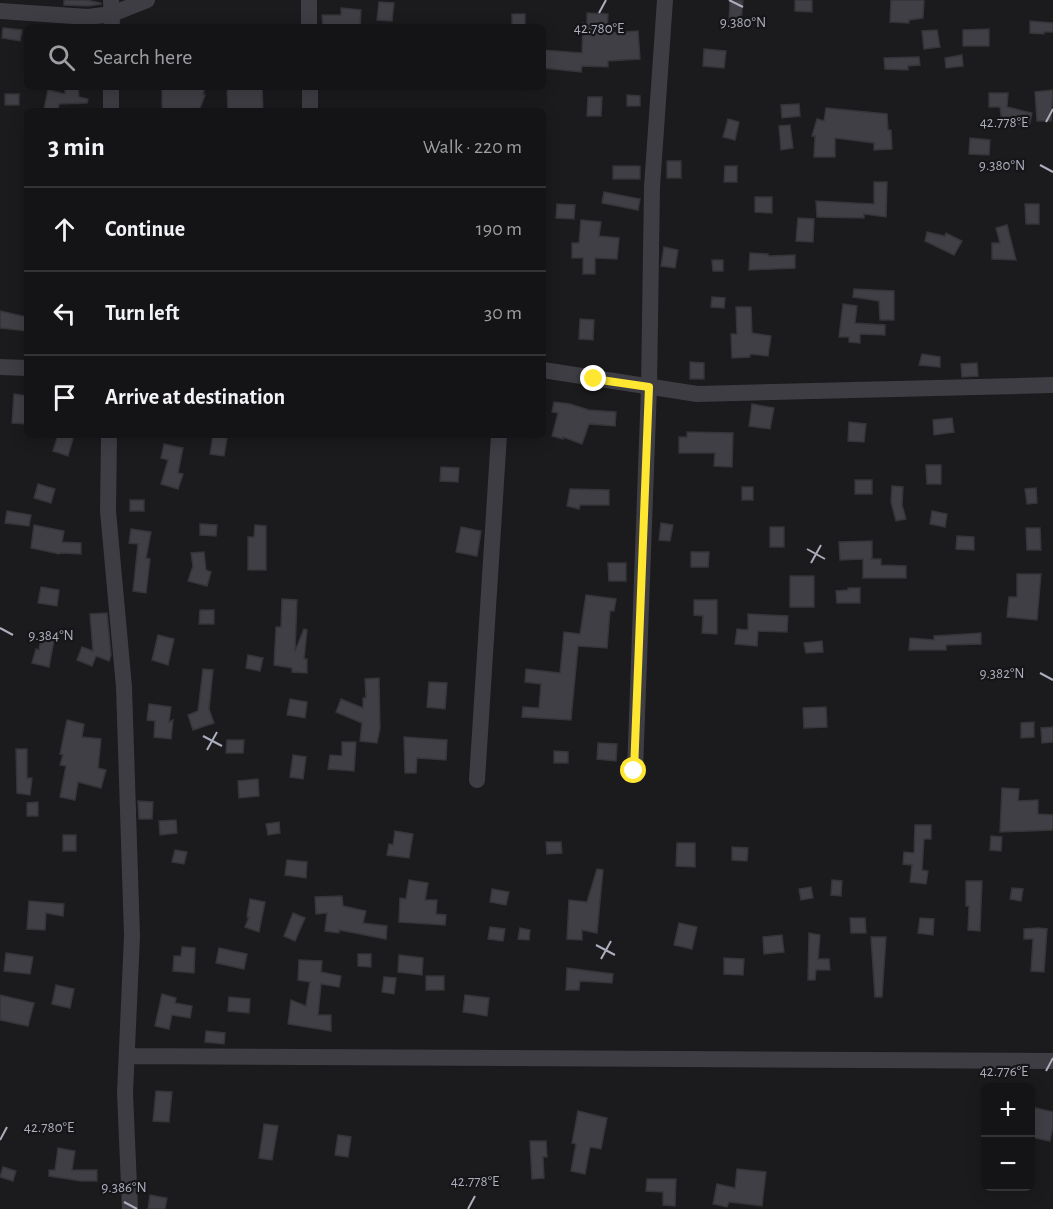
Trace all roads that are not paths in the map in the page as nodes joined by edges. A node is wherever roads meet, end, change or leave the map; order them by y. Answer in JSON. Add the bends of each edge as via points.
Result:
{"nodes":[{"id":1,"x":147,"y":0,"type":"edge"},
{"id":2,"x":309,"y":0,"type":"edge"},
{"id":3,"x":665,"y":0,"type":"edge"},
{"id":4,"x":0,"y":11,"type":"edge"},
{"id":5,"x":112,"y":14,"type":"edge"},
{"id":6,"x":309,"y":24,"type":"edge"},
{"id":7,"x":111,"y":90,"type":"edge"},
{"id":8,"x":310,"y":90,"type":"edge"},
{"id":9,"x":111,"y":108,"type":"edge"},
{"id":10,"x":310,"y":108,"type":"edge"},
{"id":11,"x":0,"y":367,"type":"edge"},
{"id":12,"x":24,"y":368,"type":"edge"},
{"id":13,"x":546,"y":370,"type":"edge"},
{"id":14,"x":1053,"y":385,"type":"edge"},
{"id":15,"x":649,"y":387,"type":"junction"},
{"id":16,"x":109,"y":438,"type":"edge"},
{"id":17,"x":499,"y":438,"type":"edge"},
{"id":18,"x":634,"y":771,"type":"dead end"},
{"id":19,"x":477,"y":780,"type":"dead end"},
{"id":20,"x":127,"y":1056,"type":"junction"},
{"id":21,"x":1053,"y":1061,"type":"edge"},
{"id":22,"x":130,"y":1209,"type":"edge"}],
"edges":[{"from":1,"to":5,"type":"street"},
{"from":2,"to":6,"type":"street"},
{"from":3,"to":15,"type":"street","via":[[652,187]]},
{"from":4,"to":5,"type":"street","via":[[69,17]]},
{"from":7,"to":9,"type":"street"},
{"from":8,"to":10,"type":"street"},
{"from":11,"to":12,"type":"street"},
{"from":13,"to":15,"type":"street"},
{"from":14,"to":15,"type":"street","via":[[697,394]]},
{"from":15,"to":18,"type":"street"},
{"from":16,"to":20,"type":"street","via":[[108,511],[124,687],[132,924]]},
{"from":17,"to":19,"type":"street"},
{"from":20,"to":21,"type":"street"},
{"from":20,"to":22,"type":"street"}]}
